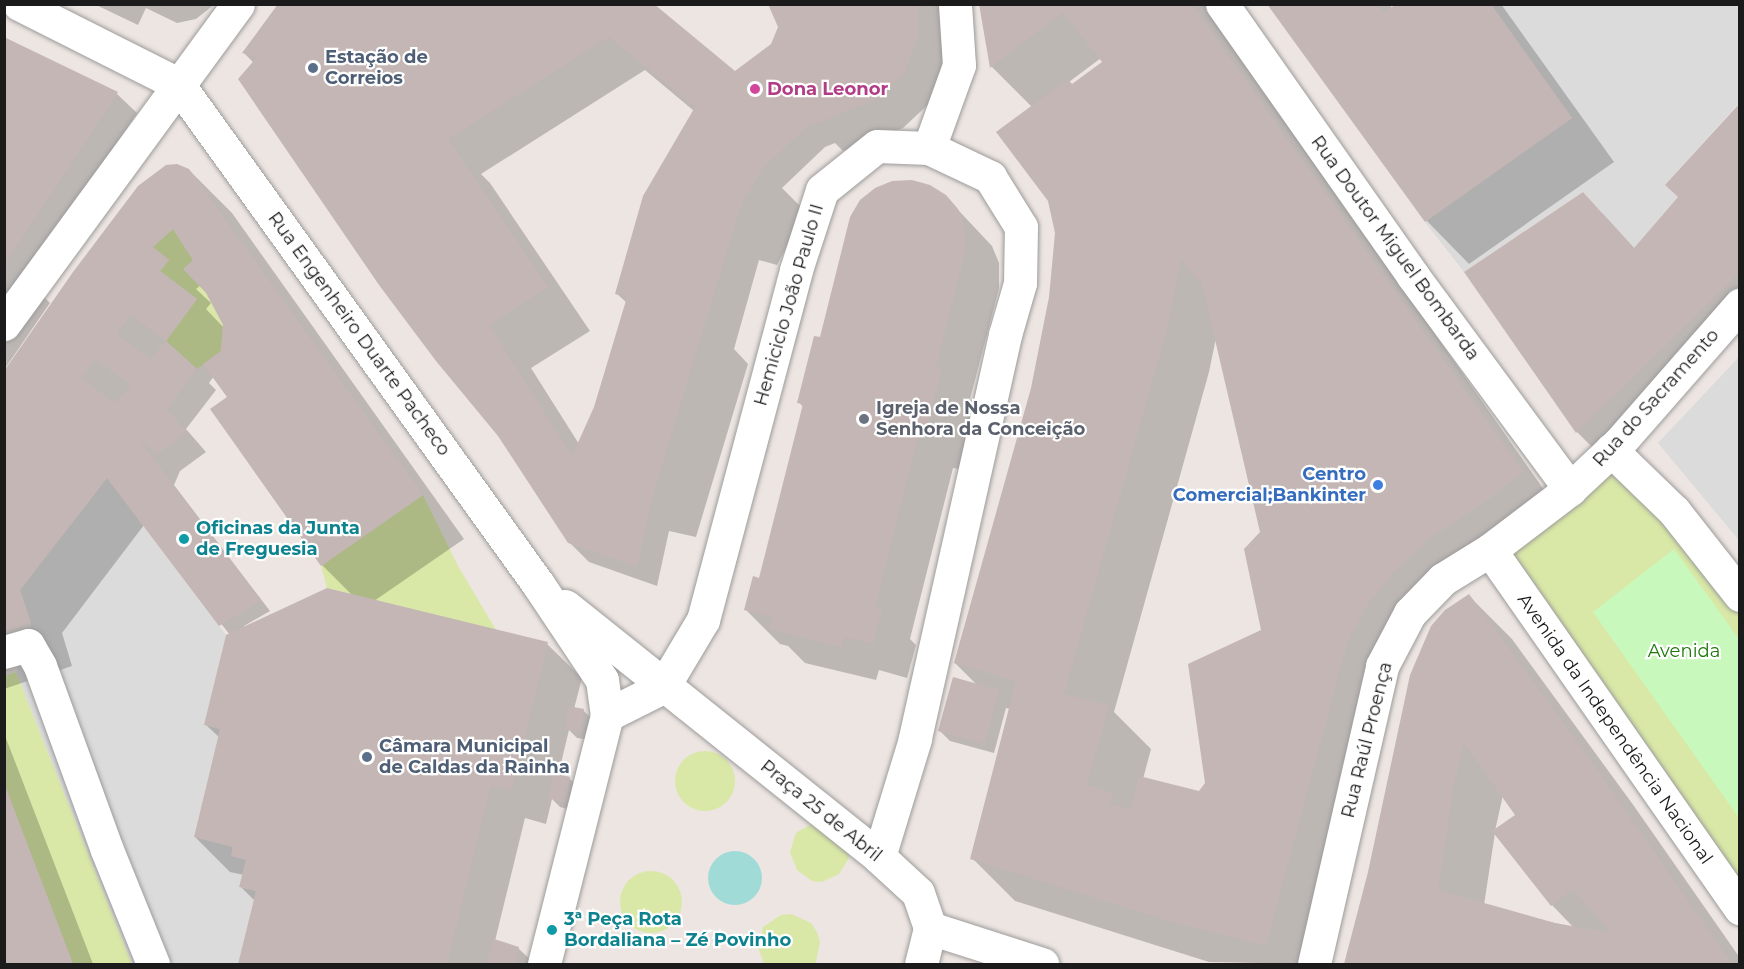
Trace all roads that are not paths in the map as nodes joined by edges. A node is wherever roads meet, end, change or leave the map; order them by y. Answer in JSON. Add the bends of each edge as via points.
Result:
{"nodes":[{"id":1,"x":20,"y":4,"type":"edge"},
{"id":2,"x":238,"y":4,"type":"edge"},
{"id":3,"x":955,"y":4,"type":"edge"},
{"id":4,"x":1222,"y":4,"type":"edge"},
{"id":5,"x":178,"y":84,"type":"junction"},
{"id":6,"x":929,"y":148,"type":"junction"},
{"id":7,"x":1740,"y":305,"type":"edge"},
{"id":8,"x":4,"y":324,"type":"edge"},
{"id":9,"x":1611,"y":450,"type":"junction"},
{"id":10,"x":1570,"y":489,"type":"junction"},
{"id":11,"x":1490,"y":550,"type":"junction"},
{"id":12,"x":538,"y":584,"type":"junction"},
{"id":13,"x":1740,"y":595,"type":"edge"},
{"id":14,"x":4,"y":652,"type":"edge"},
{"id":15,"x":663,"y":687,"type":"junction"},
{"id":16,"x":607,"y":715,"type":"junction"},
{"id":17,"x":879,"y":857,"type":"junction"},
{"id":18,"x":1740,"y":908,"type":"edge"},
{"id":19,"x":930,"y":928,"type":"junction"},
{"id":20,"x":153,"y":964,"type":"edge"},
{"id":21,"x":544,"y":964,"type":"edge"},
{"id":22,"x":921,"y":964,"type":"edge"},
{"id":23,"x":1041,"y":964,"type":"edge"},
{"id":24,"x":1314,"y":964,"type":"edge"}],
"edges":[{"from":1,"to":5,"type":"street"},
{"from":2,"to":5,"type":"street"},
{"from":3,"to":6,"type":"street","via":[[959,65]]},
{"from":4,"to":10,"type":"street","name":"Rua Doutor Miguel Bombarda","via":[[1413,276]]},
{"from":5,"to":8,"type":"street"},
{"from":5,"to":12,"type":"street","name":"Rua Engenheiro Duarte Pacheco"},
{"from":6,"to":15,"type":"street","name":"Hemiciclo João Paulo II","via":[[877,146],[822,190],[796,270],[703,621]]},
{"from":6,"to":17,"type":"street","name":"Hemiciclo João Paulo II","via":[[990,177],[1020,227],[1020,283],[915,739]]},
{"from":7,"to":9,"type":"street","name":"Rua do Sacramento"},
{"from":9,"to":10,"type":"street","name":"Rua do Sacramento"},
{"from":9,"to":13,"type":"street","via":[[1674,511]]},
{"from":10,"to":11,"type":"street","name":"Rua Raúl Proença"},
{"from":11,"to":18,"type":"street","name":"Avenida da Independência Nacional"},
{"from":11,"to":24,"type":"street","name":"Rua Raúl Proença","via":[[1443,579],[1410,613],[1383,666]]},
{"from":12,"to":15,"type":"street","name":"Praça 25 de Abril"},
{"from":12,"to":16,"type":"street","via":[[602,680]]},
{"from":14,"to":20,"type":"street","via":[[28,645],[40,666]]},
{"from":15,"to":16,"type":"street"},
{"from":15,"to":17,"type":"street","name":"Praça 25 de Abril"},
{"from":16,"to":21,"type":"street"},
{"from":17,"to":19,"type":"street","name":"Praça 25 de Abril","via":[[918,893]]},
{"from":19,"to":22,"type":"street"},
{"from":19,"to":23,"type":"street"}]}
